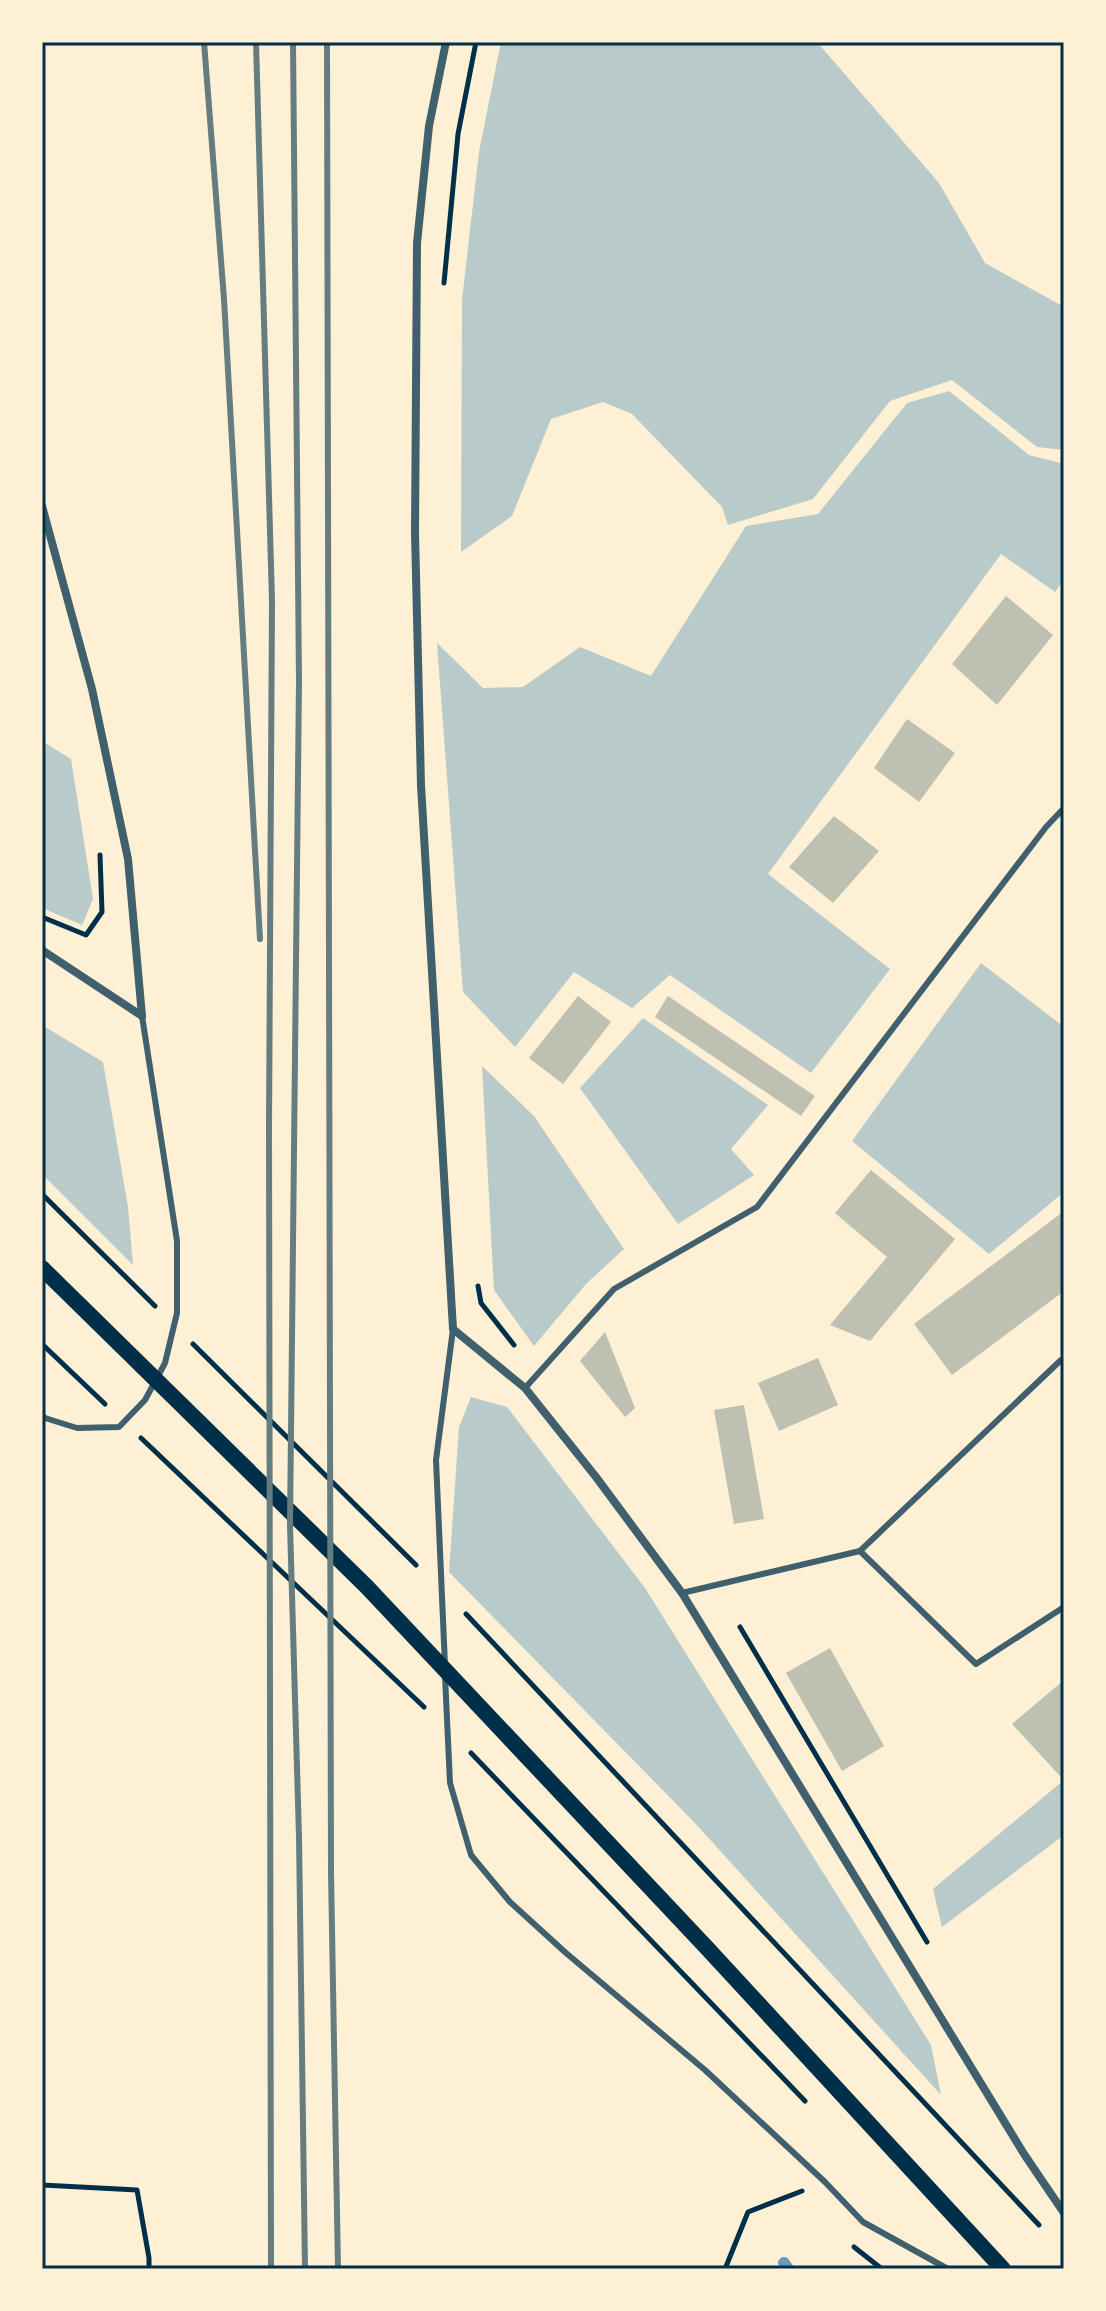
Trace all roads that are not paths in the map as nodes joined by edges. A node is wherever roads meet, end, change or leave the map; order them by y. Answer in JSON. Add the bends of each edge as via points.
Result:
{"nodes":[{"id":1,"x":446,"y":42,"type":"edge"},
{"id":2,"x":42,"y":506,"type":"edge"},
{"id":3,"x":1064,"y":808,"type":"edge"},
{"id":4,"x":42,"y":950,"type":"edge"},
{"id":5,"x":142,"y":1016,"type":"junction"},
{"id":6,"x":42,"y":1268,"type":"edge"},
{"id":7,"x":453,"y":1329,"type":"junction"},
{"id":8,"x":1064,"y":1359,"type":"edge"},
{"id":9,"x":525,"y":1388,"type":"junction"},
{"id":10,"x":42,"y":1415,"type":"edge"},
{"id":11,"x":860,"y":1551,"type":"junction"},
{"id":12,"x":682,"y":1593,"type":"junction"},
{"id":13,"x":1064,"y":1607,"type":"edge"},
{"id":14,"x":1064,"y":2213,"type":"edge"},
{"id":15,"x":948,"y":2269,"type":"edge"},
{"id":16,"x":1003,"y":2269,"type":"edge"}],
"edges":[{"from":1,"to":7,"type":"street","via":[[429,126],[417,243],[415,533],[421,785]]},
{"from":2,"to":5,"type":"street","via":[[92,689],[128,859]]},
{"from":3,"to":9,"type":"lane","via":[[757,1207],[614,1289]]},
{"from":4,"to":5,"type":"street"},
{"from":5,"to":10,"type":"lane","via":[[177,1241],[177,1313],[165,1363],[145,1400],[119,1427],[77,1428]]},
{"from":6,"to":16,"type":"main road","via":[[367,1587]]},
{"from":7,"to":9,"type":"street"},
{"from":7,"to":15,"type":"lane","via":[[436,1460],[450,1783],[471,1855],[510,1902],[705,2070],[863,2222]]},
{"from":8,"to":11,"type":"lane"},
{"from":9,"to":12,"type":"street"},
{"from":11,"to":12,"type":"lane"},
{"from":11,"to":13,"type":"lane","via":[[976,1664]]},
{"from":12,"to":14,"type":"street"}]}
